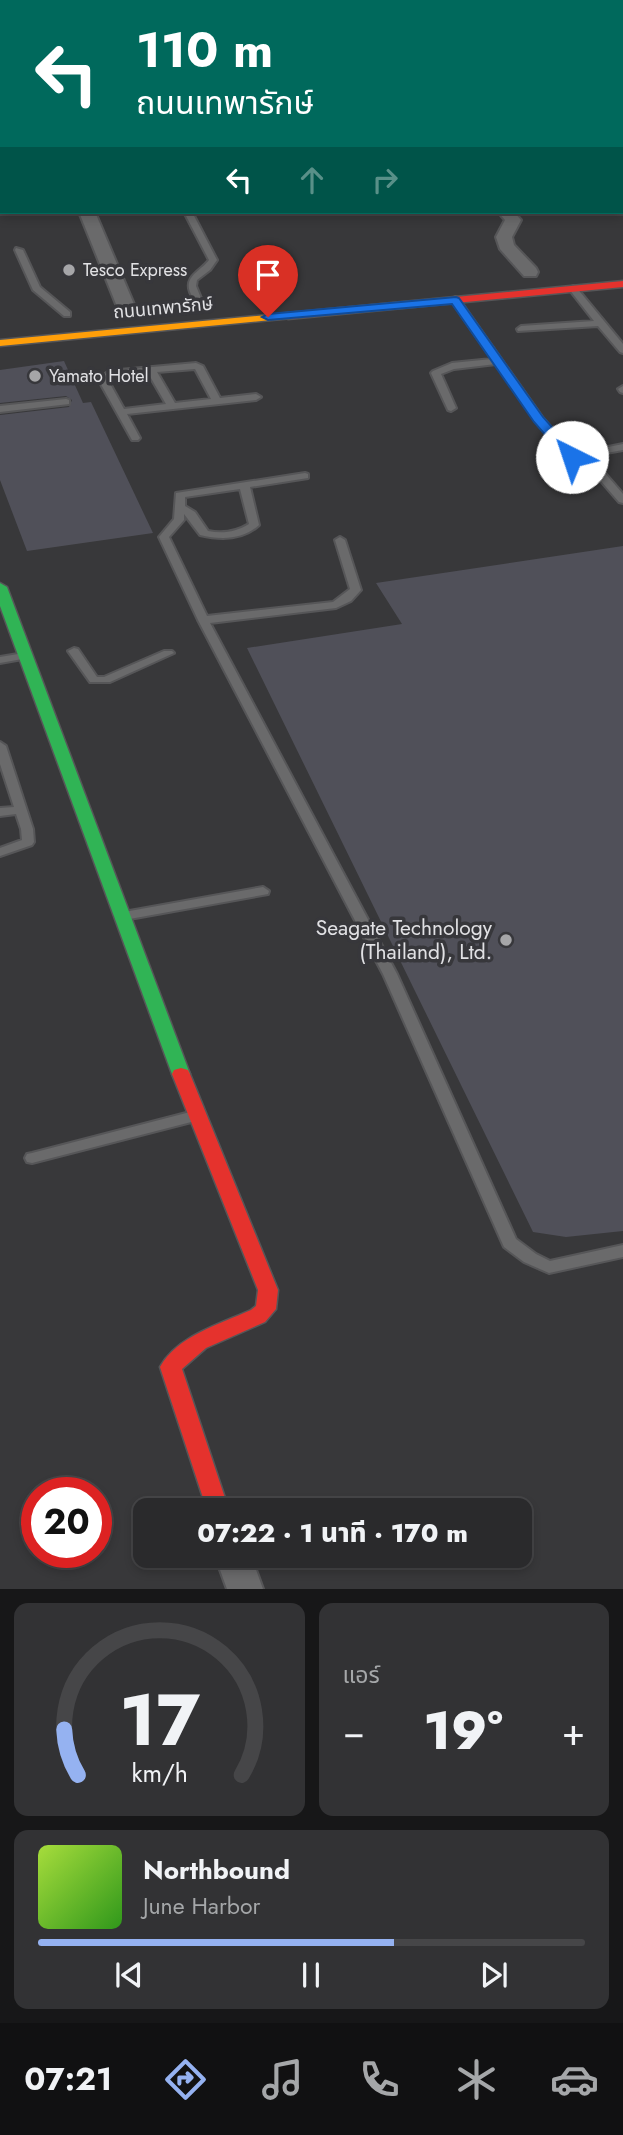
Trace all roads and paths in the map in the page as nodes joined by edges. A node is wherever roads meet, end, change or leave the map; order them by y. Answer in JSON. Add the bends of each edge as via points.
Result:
{"nodes":[{"id":1,"x":88,"y":214,"type":"edge"},
{"id":2,"x":189,"y":214,"type":"edge"},
{"id":3,"x":508,"y":214,"type":"edge"},
{"id":4,"x":19,"y":250,"type":"dead end"},
{"id":5,"x":275,"y":264,"type":"dead end"},
{"id":6,"x":537,"y":272,"type":"joint"},
{"id":7,"x":503,"y":274,"type":"dead end"},
{"id":8,"x":623,"y":285,"type":"edge"},
{"id":9,"x":573,"y":289,"type":"junction"},
{"id":10,"x":284,"y":294,"type":"dead end"},
{"id":11,"x":456,"y":300,"type":"junction"},
{"id":12,"x":199,"y":303,"type":"joint"},
{"id":13,"x":127,"y":309,"type":"dead end"},
{"id":14,"x":73,"y":314,"type":"joint"},
{"id":15,"x":40,"y":317,"type":"dead end"},
{"id":16,"x":214,"y":322,"type":"junction"},
{"id":17,"x":599,"y":323,"type":"junction"},
{"id":18,"x":521,"y":330,"type":"dead end"},
{"id":19,"x":0,"y":343,"type":"edge"},
{"id":20,"x":623,"y":350,"type":"edge"},
{"id":21,"x":498,"y":361,"type":"junction"},
{"id":22,"x":150,"y":369,"type":"junction"},
{"id":23,"x":256,"y":397,"type":"dead end"},
{"id":24,"x":217,"y":401,"type":"junction"},
{"id":25,"x":66,"y":402,"type":"dead end"},
{"id":26,"x":172,"y":406,"type":"junction"},
{"id":27,"x":451,"y":408,"type":"dead end"},
{"id":28,"x":0,"y":409,"type":"edge"},
{"id":29,"x":121,"y":412,"type":"junction"},
{"id":30,"x":135,"y":438,"type":"dead end"},
{"id":31,"x":623,"y":447,"type":"edge"},
{"id":32,"x":583,"y":455,"type":"junction"},
{"id":33,"x":304,"y":476,"type":"dead end"},
{"id":34,"x":244,"y":485,"type":"junction"},
{"id":35,"x":623,"y":500,"type":"edge"},
{"id":36,"x":180,"y":508,"type":"junction"},
{"id":37,"x":340,"y":540,"type":"dead end"},
{"id":38,"x":0,"y":587,"type":"edge"},
{"id":39,"x":204,"y":620,"type":"junction"},
{"id":40,"x":74,"y":651,"type":"dead end"},
{"id":41,"x":168,"y":653,"type":"dead end"},
{"id":42,"x":24,"y":656,"type":"junction"},
{"id":43,"x":0,"y":660,"type":"edge"},
{"id":44,"x":0,"y":746,"type":"edge"},
{"id":45,"x":3,"y":768,"type":"edge"},
{"id":46,"x":20,"y":810,"type":"junction"},
{"id":47,"x":0,"y":812,"type":"edge"},
{"id":48,"x":0,"y":852,"type":"edge"},
{"id":49,"x":262,"y":891,"type":"dead end"},
{"id":50,"x":120,"y":916,"type":"junction"},
{"id":51,"x":198,"y":1115,"type":"junction"},
{"id":52,"x":32,"y":1158,"type":"dead end"},
{"id":53,"x":623,"y":1251,"type":"edge"},
{"id":54,"x":214,"y":1498,"type":"edge"},
{"id":55,"x":237,"y":1568,"type":"edge"},
{"id":56,"x":245,"y":1589,"type":"edge"}],
"edges":[{"from":1,"to":13,"type":"street"},
{"from":2,"to":12,"type":"lane","via":[[213,260],[193,279]]},
{"from":3,"to":6,"type":"street","via":[[513,220],[504,237],[506,246]]},
{"from":4,"to":14,"type":"lane","via":[[36,288]]},
{"from":5,"to":10,"type":"lane"},
{"from":6,"to":7,"type":"street"},
{"from":8,"to":9,"type":"street","name":"ถนนเทพารักษ์"},
{"from":9,"to":11,"type":"street","name":"ถนนเทพารักษ์"},
{"from":9,"to":17,"type":"lane"},
{"from":11,"to":16,"type":"street","name":"ถนนเทพารักษ์"},
{"from":11,"to":21,"type":"lane"},
{"from":12,"to":16,"type":"street"},
{"from":14,"to":15,"type":"street"},
{"from":16,"to":19,"type":"street","name":"ถนนเทพารักษ์"},
{"from":17,"to":18,"type":"lane"},
{"from":17,"to":20,"type":"lane"},
{"from":21,"to":27,"type":"lane","via":[[452,366],[436,373]]},
{"from":21,"to":32,"type":"lane","via":[[572,457]]},
{"from":22,"to":24,"type":"lane","via":[[196,366]]},
{"from":22,"to":26,"type":"lane"},
{"from":22,"to":29,"type":"lane","via":[[104,376]]},
{"from":23,"to":24,"type":"lane"},
{"from":24,"to":26,"type":"lane"},
{"from":25,"to":28,"type":"lane"},
{"from":26,"to":29,"type":"lane"},
{"from":29,"to":30,"type":"lane"},
{"from":31,"to":32,"type":"lane"},
{"from":32,"to":35,"type":"lane"},
{"from":33,"to":34,"type":"lane"},
{"from":34,"to":36,"type":"lane","via":[[180,495]]},
{"from":34,"to":36,"type":"lane","via":[[254,525],[243,531],[225,536],[204,533],[191,514]]},
{"from":36,"to":39,"type":"lane","via":[[179,520],[164,537]]},
{"from":37,"to":39,"type":"lane","via":[[356,590],[337,605]]},
{"from":38,"to":42,"type":"street"},
{"from":39,"to":53,"type":"lane","via":[[390,974],[510,1243],[549,1267]]},
{"from":40,"to":41,"type":"lane","via":[[99,681]]},
{"from":42,"to":43,"type":"lane"},
{"from":42,"to":50,"type":"street"},
{"from":44,"to":45,"type":"lane"},
{"from":45,"to":46,"type":"lane"},
{"from":46,"to":47,"type":"lane"},
{"from":46,"to":48,"type":"lane","via":[[28,842]]},
{"from":49,"to":50,"type":"lane"},
{"from":50,"to":51,"type":"street"},
{"from":51,"to":52,"type":"lane"},
{"from":51,"to":54,"type":"street","via":[[268,1290],[266,1310],[194,1346],[171,1367]]},
{"from":55,"to":56,"type":"street"}]}
